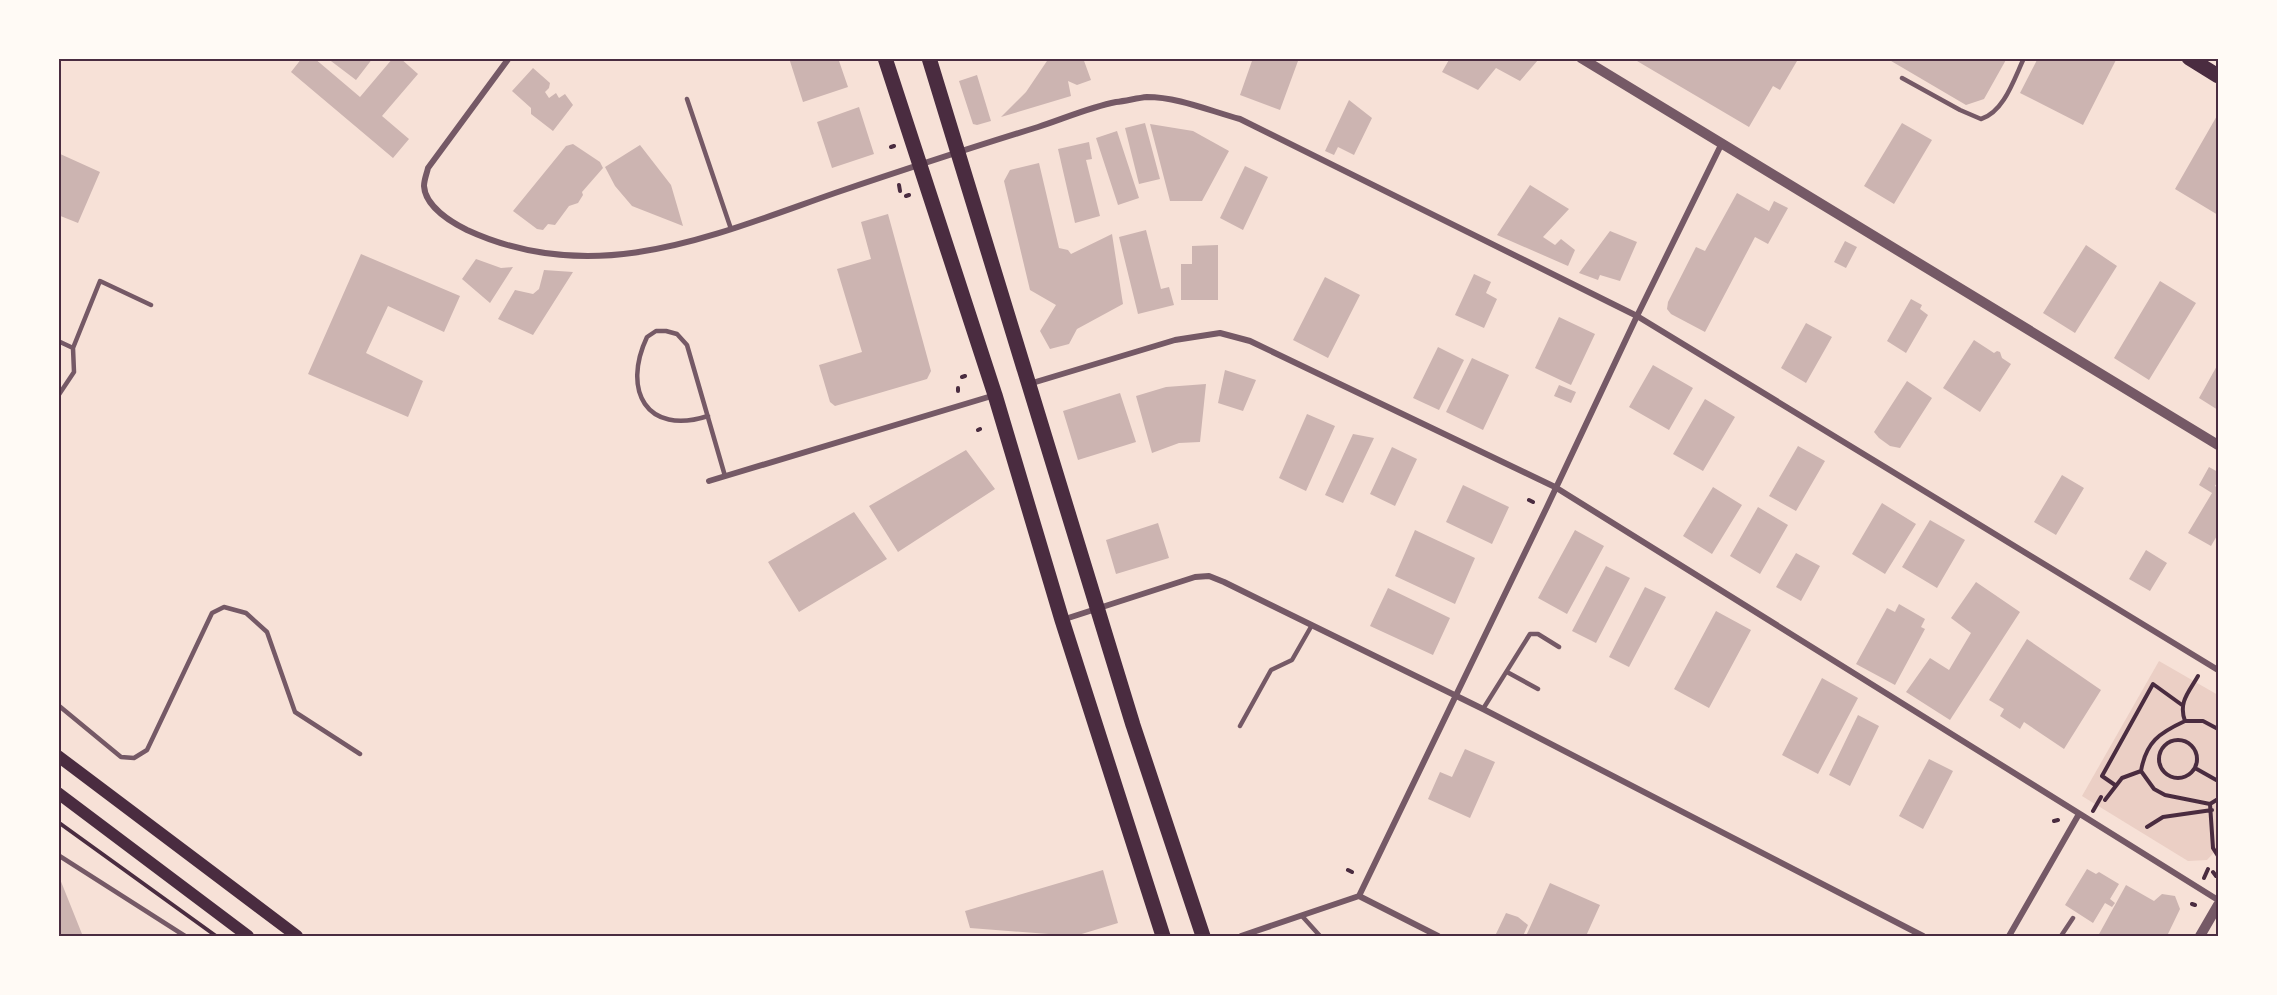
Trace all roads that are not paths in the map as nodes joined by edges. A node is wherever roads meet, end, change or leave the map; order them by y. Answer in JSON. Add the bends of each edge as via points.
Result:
{"nodes":[{"id":1,"x":509,"y":58,"type":"edge"},
{"id":2,"x":885,"y":58,"type":"edge"},
{"id":3,"x":929,"y":58,"type":"edge"},
{"id":4,"x":1581,"y":58,"type":"edge"},
{"id":5,"x":2024,"y":58,"type":"edge"},
{"id":6,"x":2188,"y":58,"type":"edge"},
{"id":7,"x":2218,"y":76,"type":"edge"},
{"id":8,"x":1902,"y":78,"type":"dead end"},
{"id":9,"x":687,"y":99,"type":"dead end"},
{"id":10,"x":1721,"y":145,"type":"junction"},
{"id":11,"x":957,"y":152,"type":"junction"},
{"id":12,"x":919,"y":164,"type":"junction"},
{"id":13,"x":731,"y":229,"type":"junction"},
{"id":14,"x":151,"y":305,"type":"dead end"},
{"id":15,"x":1637,"y":316,"type":"junction"},
{"id":16,"x":58,"y":341,"type":"edge"},
{"id":17,"x":73,"y":348,"type":"junction"},
{"id":18,"x":1028,"y":385,"type":"junction"},
{"id":19,"x":994,"y":395,"type":"junction"},
{"id":20,"x":58,"y":396,"type":"edge"},
{"id":21,"x":708,"y":416,"type":"junction"},
{"id":22,"x":2218,"y":445,"type":"edge"},
{"id":23,"x":725,"y":476,"type":"junction"},
{"id":24,"x":709,"y":481,"type":"dead end"},
{"id":25,"x":1556,"y":487,"type":"junction"},
{"id":26,"x":1098,"y":608,"type":"junction"},
{"id":27,"x":1062,"y":620,"type":"junction"},
{"id":28,"x":1312,"y":625,"type":"junction"},
{"id":29,"x":1559,"y":647,"type":"dead end"},
{"id":30,"x":2218,"y":670,"type":"edge"},
{"id":31,"x":1507,"y":672,"type":"junction"},
{"id":32,"x":1538,"y":690,"type":"dead end"},
{"id":33,"x":1455,"y":696,"type":"junction"},
{"id":34,"x":58,"y":705,"type":"edge"},
{"id":35,"x":1483,"y":709,"type":"junction"},
{"id":36,"x":1240,"y":726,"type":"dead end"},
{"id":37,"x":360,"y":754,"type":"dead end"},
{"id":38,"x":58,"y":756,"type":"edge"},
{"id":39,"x":58,"y":793,"type":"edge"},
{"id":40,"x":2079,"y":814,"type":"junction"},
{"id":41,"x":58,"y":855,"type":"edge"},
{"id":42,"x":1359,"y":896,"type":"junction"},
{"id":43,"x":2218,"y":900,"type":"edge"},
{"id":44,"x":2218,"y":905,"type":"edge"},
{"id":45,"x":1302,"y":916,"type":"junction"},
{"id":46,"x":2073,"y":918,"type":"dead end"},
{"id":47,"x":185,"y":936,"type":"edge"},
{"id":48,"x":248,"y":936,"type":"edge"},
{"id":49,"x":297,"y":936,"type":"edge"},
{"id":50,"x":1163,"y":936,"type":"edge"},
{"id":51,"x":1203,"y":936,"type":"edge"},
{"id":52,"x":1241,"y":936,"type":"edge"},
{"id":53,"x":1320,"y":936,"type":"edge"},
{"id":54,"x":1438,"y":936,"type":"edge"},
{"id":55,"x":1923,"y":936,"type":"edge"},
{"id":56,"x":2008,"y":936,"type":"edge"},
{"id":57,"x":2061,"y":936,"type":"edge"},
{"id":58,"x":2200,"y":936,"type":"edge"}],
"edges":[{"from":1,"to":13,"type":"street","via":[[428,168],[424,185],[427,196],[444,216],[490,240],[558,256],[623,255],[666,248]]},
{"from":2,"to":12,"type":"main road"},
{"from":3,"to":11,"type":"main road"},
{"from":4,"to":10,"type":"street"},
{"from":5,"to":8,"type":"lane","via":[[1997,109],[1981,119]]},
{"from":6,"to":7,"type":"main road"},
{"from":9,"to":13,"type":"lane"},
{"from":10,"to":15,"type":"street"},
{"from":10,"to":22,"type":"street"},
{"from":11,"to":12,"type":"street"},
{"from":11,"to":15,"type":"street","via":[[1113,103],[1147,98],[1176,101],[1240,120]]},
{"from":11,"to":18,"type":"main road"},
{"from":12,"to":13,"type":"street"},
{"from":12,"to":19,"type":"main road"},
{"from":14,"to":17,"type":"lane","via":[[100,281]]},
{"from":15,"to":25,"type":"street"},
{"from":15,"to":30,"type":"street"},
{"from":16,"to":17,"type":"lane"},
{"from":17,"to":20,"type":"lane","via":[[74,372]]},
{"from":18,"to":25,"type":"street","via":[[1175,340],[1207,334],[1232,335]]},
{"from":18,"to":26,"type":"main road"},
{"from":19,"to":23,"type":"street"},
{"from":19,"to":27,"type":"main road"},
{"from":21,"to":21,"type":"lane","via":[[687,345],[677,334],[666,331],[656,331],[647,337],[637,374],[640,396],[651,412],[680,422]]},
{"from":21,"to":23,"type":"lane"},
{"from":23,"to":24,"type":"street"},
{"from":25,"to":33,"type":"street"},
{"from":25,"to":40,"type":"street"},
{"from":26,"to":27,"type":"street"},
{"from":26,"to":28,"type":"street","via":[[1209,576]]},
{"from":26,"to":51,"type":"main road"},
{"from":27,"to":50,"type":"main road"},
{"from":28,"to":33,"type":"street"},
{"from":28,"to":36,"type":"lane","via":[[1292,660],[1271,670]]},
{"from":29,"to":31,"type":"lane","via":[[1538,634],[1530,634]]},
{"from":31,"to":32,"type":"lane"},
{"from":31,"to":35,"type":"lane"},
{"from":33,"to":35,"type":"street"},
{"from":33,"to":42,"type":"street"},
{"from":34,"to":37,"type":"lane","via":[[121,757],[141,754],[147,750],[212,613],[224,607],[246,613],[267,632],[295,712]]},
{"from":35,"to":55,"type":"street"},
{"from":38,"to":49,"type":"main road"},
{"from":39,"to":48,"type":"main road"},
{"from":40,"to":43,"type":"street"},
{"from":40,"to":56,"type":"street"},
{"from":41,"to":47,"type":"lane"},
{"from":42,"to":45,"type":"street"},
{"from":42,"to":54,"type":"street"},
{"from":44,"to":58,"type":"street"},
{"from":45,"to":52,"type":"street"},
{"from":45,"to":53,"type":"lane"},
{"from":46,"to":57,"type":"lane"}]}
